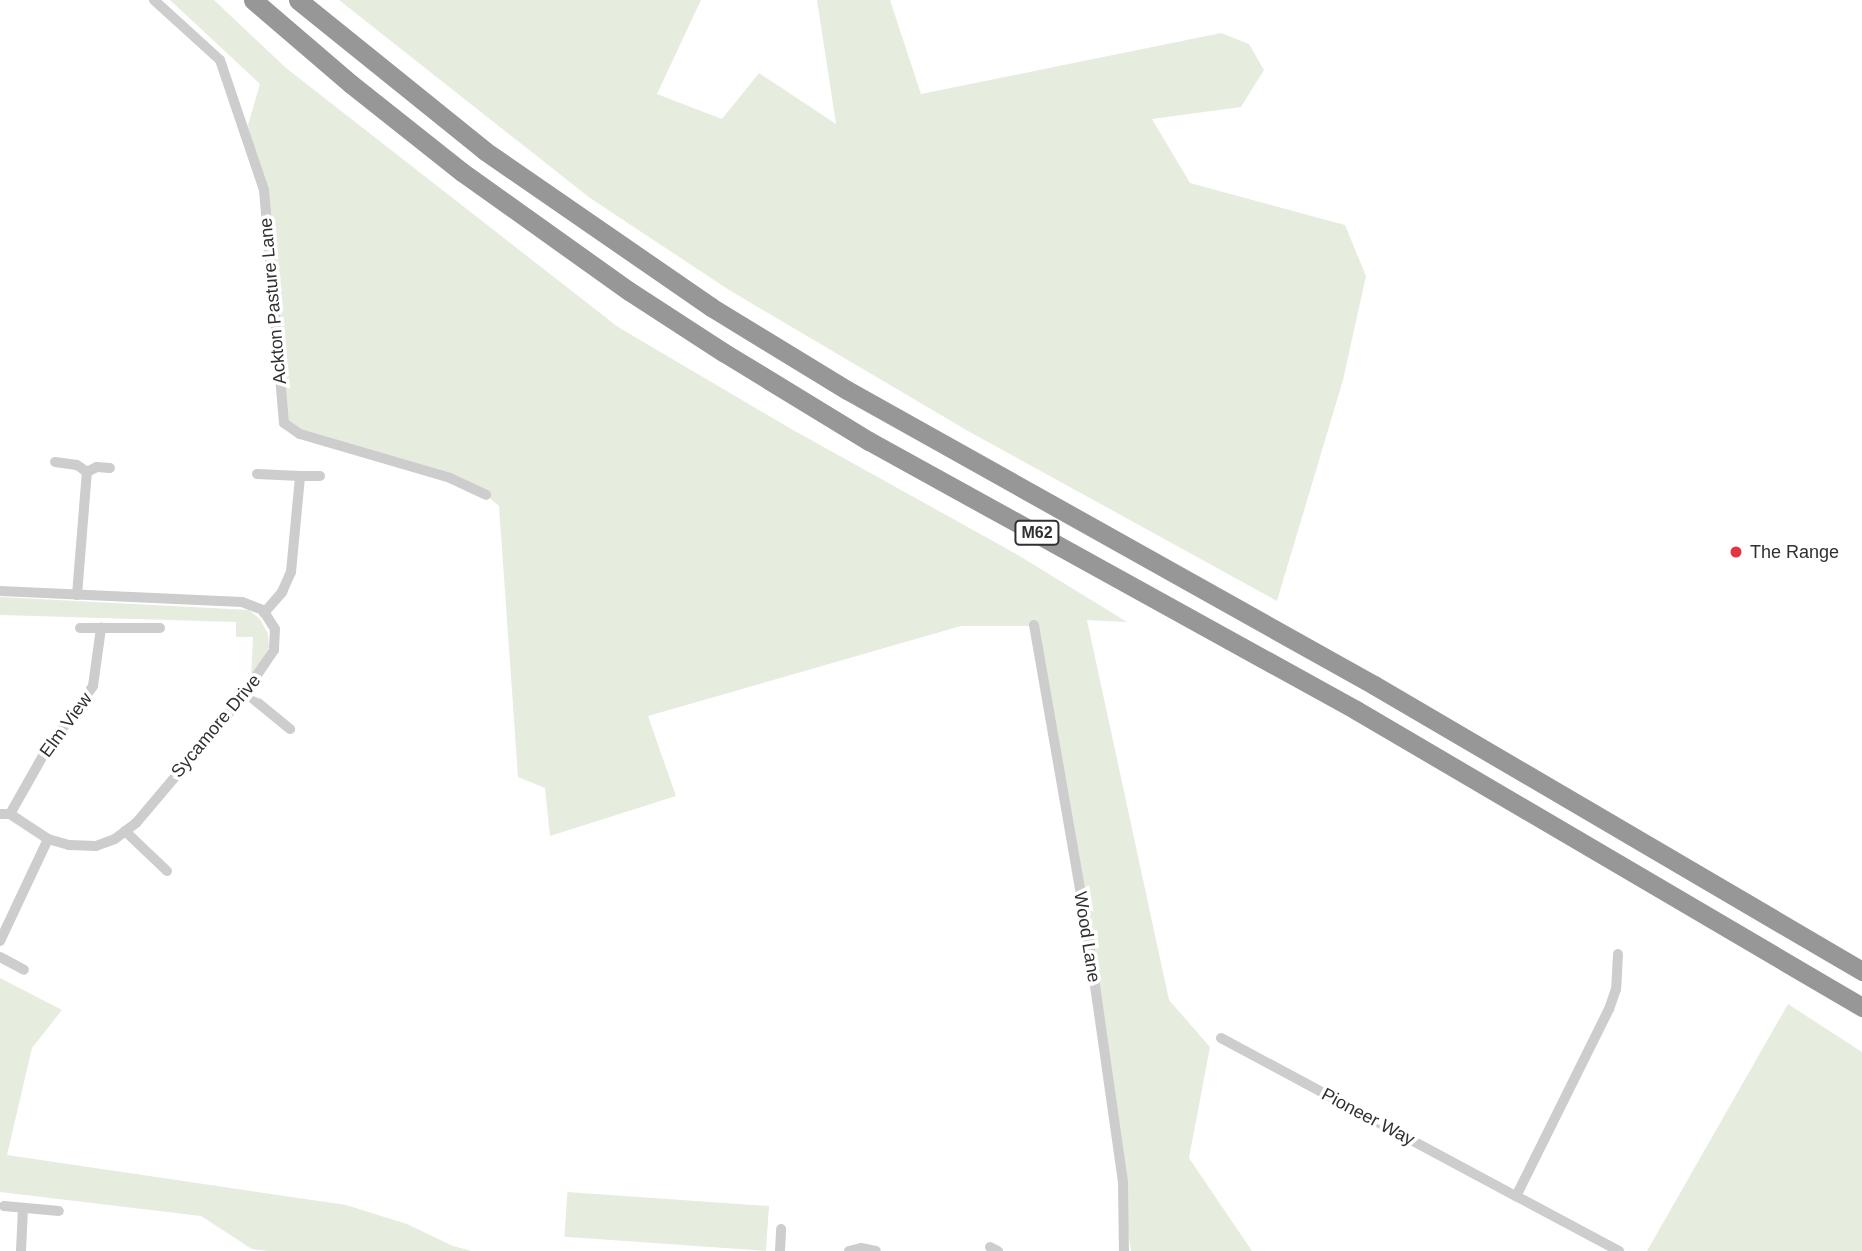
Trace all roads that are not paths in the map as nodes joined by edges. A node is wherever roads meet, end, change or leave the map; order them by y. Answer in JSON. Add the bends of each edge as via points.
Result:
{"nodes":[{"id":1,"x":154,"y":0,"type":"edge"},
{"id":2,"x":253,"y":0,"type":"edge"},
{"id":3,"x":298,"y":0,"type":"edge"},
{"id":4,"x":55,"y":462,"type":"dead end"},
{"id":5,"x":110,"y":468,"type":"dead end"},
{"id":6,"x":87,"y":472,"type":"junction"},
{"id":7,"x":257,"y":474,"type":"dead end"},
{"id":8,"x":300,"y":476,"type":"junction"},
{"id":9,"x":320,"y":476,"type":"dead end"},
{"id":10,"x":486,"y":495,"type":"dead end"},
{"id":11,"x":0,"y":591,"type":"edge"},
{"id":12,"x":77,"y":595,"type":"junction"},
{"id":13,"x":264,"y":613,"type":"junction"},
{"id":14,"x":1034,"y":625,"type":"dead end"},
{"id":15,"x":80,"y":628,"type":"dead end"},
{"id":16,"x":101,"y":628,"type":"junction"},
{"id":17,"x":159,"y":628,"type":"dead end"},
{"id":18,"x":246,"y":693,"type":"junction"},
{"id":19,"x":290,"y":729,"type":"dead end"},
{"id":20,"x":5,"y":814,"type":"edge"},
{"id":21,"x":125,"y":831,"type":"junction"},
{"id":22,"x":48,"y":839,"type":"junction"},
{"id":23,"x":167,"y":871,"type":"dead end"},
{"id":24,"x":0,"y":941,"type":"edge"},
{"id":25,"x":1618,"y":954,"type":"dead end"},
{"id":26,"x":0,"y":957,"type":"edge"},
{"id":27,"x":24,"y":970,"type":"dead end"},
{"id":28,"x":1862,"y":971,"type":"edge"},
{"id":29,"x":1862,"y":1007,"type":"edge"},
{"id":30,"x":1221,"y":1038,"type":"dead end"},
{"id":31,"x":1516,"y":1196,"type":"junction"},
{"id":32,"x":4,"y":1206,"type":"dead end"},
{"id":33,"x":23,"y":1208,"type":"junction"},
{"id":34,"x":59,"y":1211,"type":"dead end"},
{"id":35,"x":781,"y":1229,"type":"dead end"},
{"id":36,"x":21,"y":1251,"type":"edge"},
{"id":37,"x":780,"y":1251,"type":"edge"},
{"id":38,"x":849,"y":1251,"type":"edge"},
{"id":39,"x":876,"y":1251,"type":"edge"},
{"id":40,"x":1124,"y":1251,"type":"edge"},
{"id":41,"x":1619,"y":1251,"type":"edge"}],
"edges":[{"from":1,"to":10,"type":"street","name":"Ackton Pasture Lane","via":[[220,60],[264,190],[284,423],[300,434],[450,478]]},
{"from":2,"to":29,"type":"highway","number":"M62","via":[[462,172],[723,352],[869,441],[1356,710]]},
{"from":3,"to":28,"type":"highway","number":"M62","via":[[485,151],[711,307],[847,390],[1397,699]]},
{"from":4,"to":6,"type":"street","via":[[77,465]]},
{"from":5,"to":6,"type":"street"},
{"from":6,"to":12,"type":"street"},
{"from":7,"to":8,"type":"street"},
{"from":8,"to":9,"type":"street"},
{"from":8,"to":13,"type":"street","via":[[291,572]]},
{"from":11,"to":12,"type":"street"},
{"from":12,"to":13,"type":"street","via":[[242,602]]},
{"from":13,"to":18,"type":"street","name":"Sycamore Drive","via":[[275,629],[274,650]]},
{"from":14,"to":40,"type":"street","name":"Wood Lane","via":[[1087,929],[1123,1183]]},
{"from":15,"to":16,"type":"street"},
{"from":16,"to":17,"type":"street"},
{"from":16,"to":20,"type":"street","name":"Elm View","via":[[93,687]]},
{"from":18,"to":19,"type":"street"},
{"from":18,"to":21,"type":"street","name":"Sycamore Drive"},
{"from":20,"to":22,"type":"street","name":"Sycamore Drive"},
{"from":21,"to":22,"type":"street","name":"Sycamore Drive","via":[[96,846]]},
{"from":21,"to":23,"type":"street"},
{"from":22,"to":24,"type":"street"},
{"from":25,"to":31,"type":"street","via":[[1616,989],[1609,1009]]},
{"from":26,"to":27,"type":"street"},
{"from":30,"to":31,"type":"street","name":"Pioneer Way"},
{"from":31,"to":41,"type":"street","name":"Pioneer Way"},
{"from":32,"to":33,"type":"street"},
{"from":33,"to":34,"type":"street"},
{"from":33,"to":36,"type":"street"},
{"from":35,"to":37,"type":"street"},
{"from":38,"to":39,"type":"street"}]}
